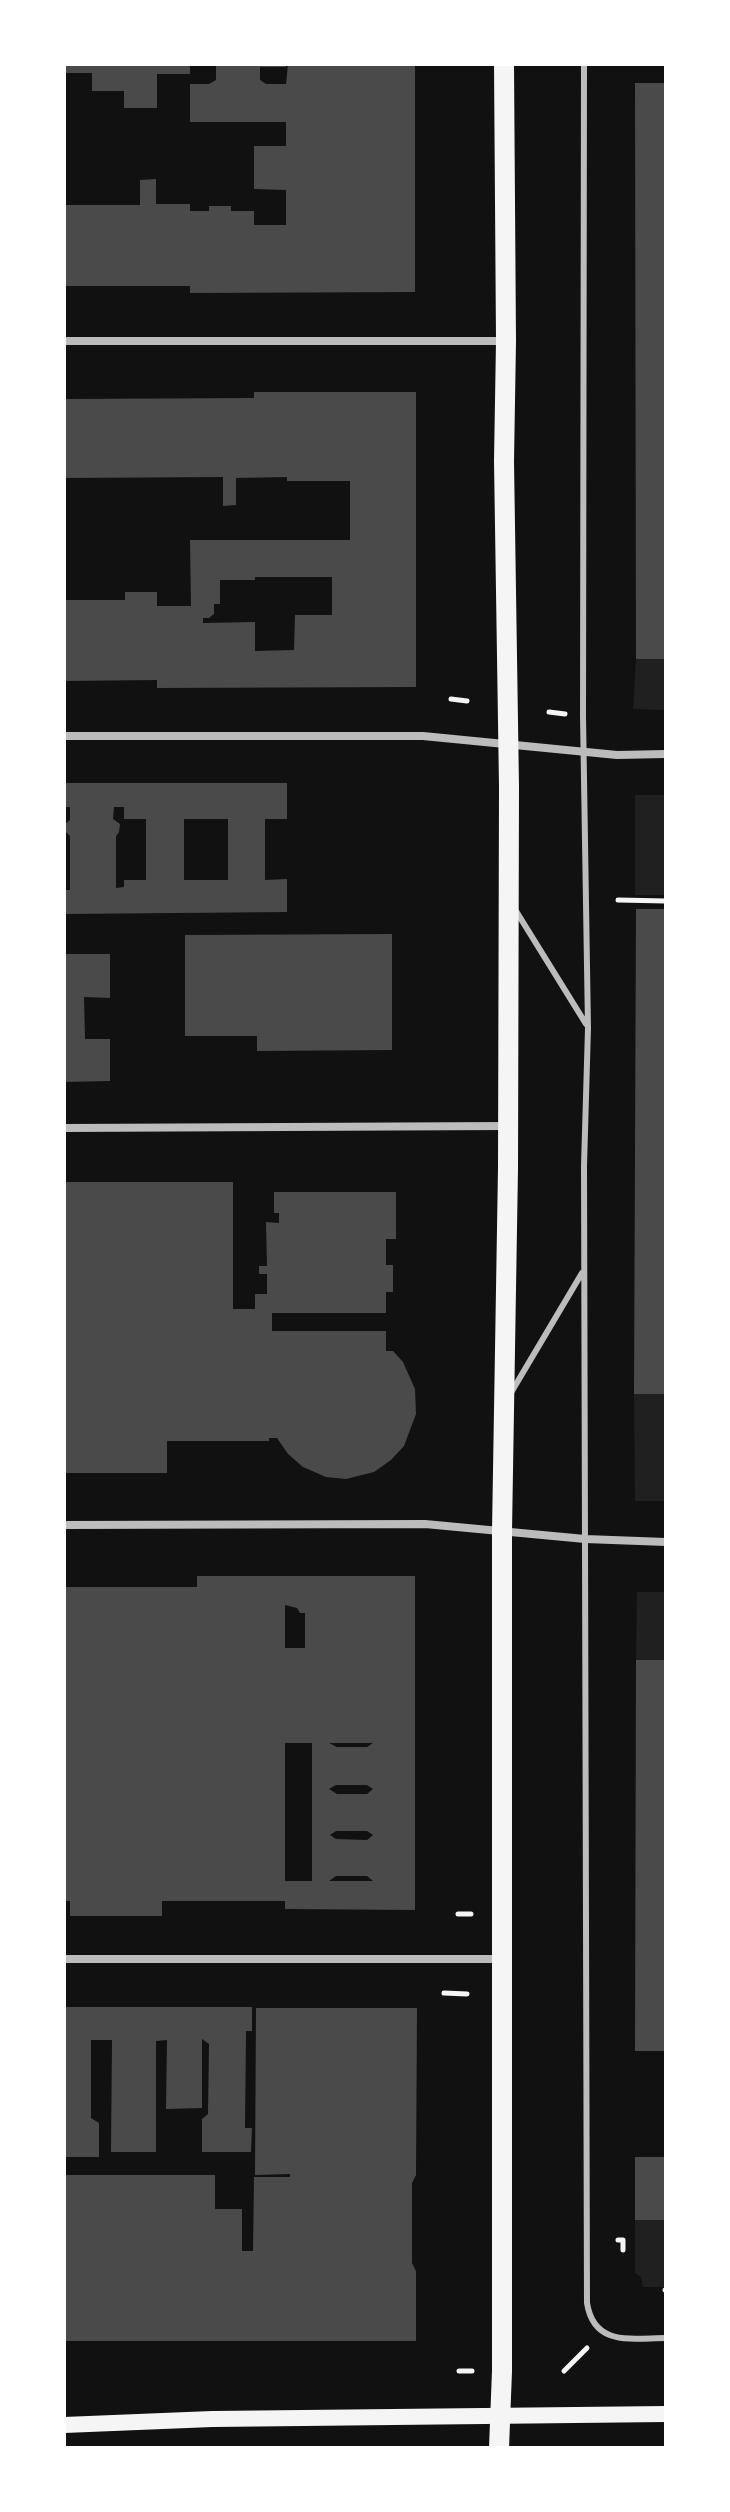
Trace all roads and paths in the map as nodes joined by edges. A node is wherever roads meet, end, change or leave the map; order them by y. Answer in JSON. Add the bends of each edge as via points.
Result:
{"nodes":[{"id":1,"x":504,"y":64,"type":"edge"},
{"id":2,"x":584,"y":64,"type":"edge"},
{"id":3,"x":64,"y":341,"type":"edge"},
{"id":4,"x":506,"y":341,"type":"junction"},
{"id":5,"x":451,"y":699,"type":"dead end"},
{"id":6,"x":467,"y":701,"type":"dead end"},
{"id":7,"x":549,"y":712,"type":"dead end"},
{"id":8,"x":566,"y":714,"type":"dead end"},
{"id":9,"x":64,"y":736,"type":"edge"},
{"id":10,"x":509,"y":743,"type":"junction"},
{"id":11,"x":584,"y":752,"type":"junction"},
{"id":12,"x":666,"y":754,"type":"edge"},
{"id":13,"x":508,"y":899,"type":"junction"},
{"id":14,"x":618,"y":900,"type":"dead end"},
{"id":15,"x":666,"y":901,"type":"edge"},
{"id":16,"x":588,"y":1028,"type":"junction"},
{"id":17,"x":508,"y":1126,"type":"junction"},
{"id":18,"x":64,"y":1128,"type":"edge"},
{"id":19,"x":584,"y":1270,"type":"junction"},
{"id":20,"x":504,"y":1404,"type":"junction"},
{"id":21,"x":64,"y":1525,"type":"edge"},
{"id":22,"x":502,"y":1531,"type":"junction"},
{"id":23,"x":585,"y":1539,"type":"junction"},
{"id":24,"x":666,"y":1542,"type":"edge"},
{"id":25,"x":458,"y":1914,"type":"dead end"},
{"id":26,"x":471,"y":1914,"type":"dead end"},
{"id":27,"x":64,"y":1959,"type":"edge"},
{"id":28,"x":503,"y":1959,"type":"junction"},
{"id":29,"x":444,"y":1993,"type":"dead end"},
{"id":30,"x":467,"y":1994,"type":"dead end"},
{"id":31,"x":618,"y":2240,"type":"dead end"},
{"id":32,"x":623,"y":2250,"type":"dead end"},
{"id":33,"x":666,"y":2338,"type":"edge"},
{"id":34,"x":587,"y":2348,"type":"dead end"},
{"id":35,"x":459,"y":2371,"type":"dead end"},
{"id":36,"x":472,"y":2371,"type":"dead end"},
{"id":37,"x":564,"y":2371,"type":"dead end"},
{"id":38,"x":666,"y":2414,"type":"edge"},
{"id":39,"x":501,"y":2417,"type":"junction"},
{"id":40,"x":64,"y":2425,"type":"edge"},
{"id":41,"x":499,"y":2448,"type":"edge"}],
"edges":[{"from":1,"to":4,"type":"main road"},
{"from":2,"to":11,"type":"lane"},
{"from":3,"to":4,"type":"street"},
{"from":4,"to":10,"type":"main road"},
{"from":5,"to":6,"type":"path"},
{"from":7,"to":8,"type":"path"},
{"from":9,"to":10,"type":"street","via":[[423,736]]},
{"from":10,"to":11,"type":"street"},
{"from":10,"to":13,"type":"main road"},
{"from":11,"to":12,"type":"street"},
{"from":11,"to":16,"type":"lane"},
{"from":13,"to":16,"type":"lane"},
{"from":13,"to":17,"type":"main road"},
{"from":14,"to":15,"type":"path"},
{"from":16,"to":19,"type":"lane"},
{"from":17,"to":18,"type":"street"},
{"from":17,"to":20,"type":"main road"},
{"from":19,"to":20,"type":"lane"},
{"from":19,"to":23,"type":"lane"},
{"from":20,"to":22,"type":"main road"},
{"from":21,"to":22,"type":"street","via":[[425,1524]]},
{"from":22,"to":23,"type":"street"},
{"from":22,"to":28,"type":"main road"},
{"from":23,"to":24,"type":"street"},
{"from":23,"to":33,"type":"lane","via":[[587,2303],[600,2331],[621,2338]]},
{"from":25,"to":26,"type":"path"},
{"from":27,"to":28,"type":"street"},
{"from":28,"to":39,"type":"main road"},
{"from":29,"to":30,"type":"path"},
{"from":31,"to":32,"type":"path","via":[[623,2240]]},
{"from":34,"to":37,"type":"path"},
{"from":35,"to":36,"type":"path"},
{"from":38,"to":39,"type":"main road"},
{"from":39,"to":40,"type":"main road"},
{"from":39,"to":41,"type":"main road"}]}
